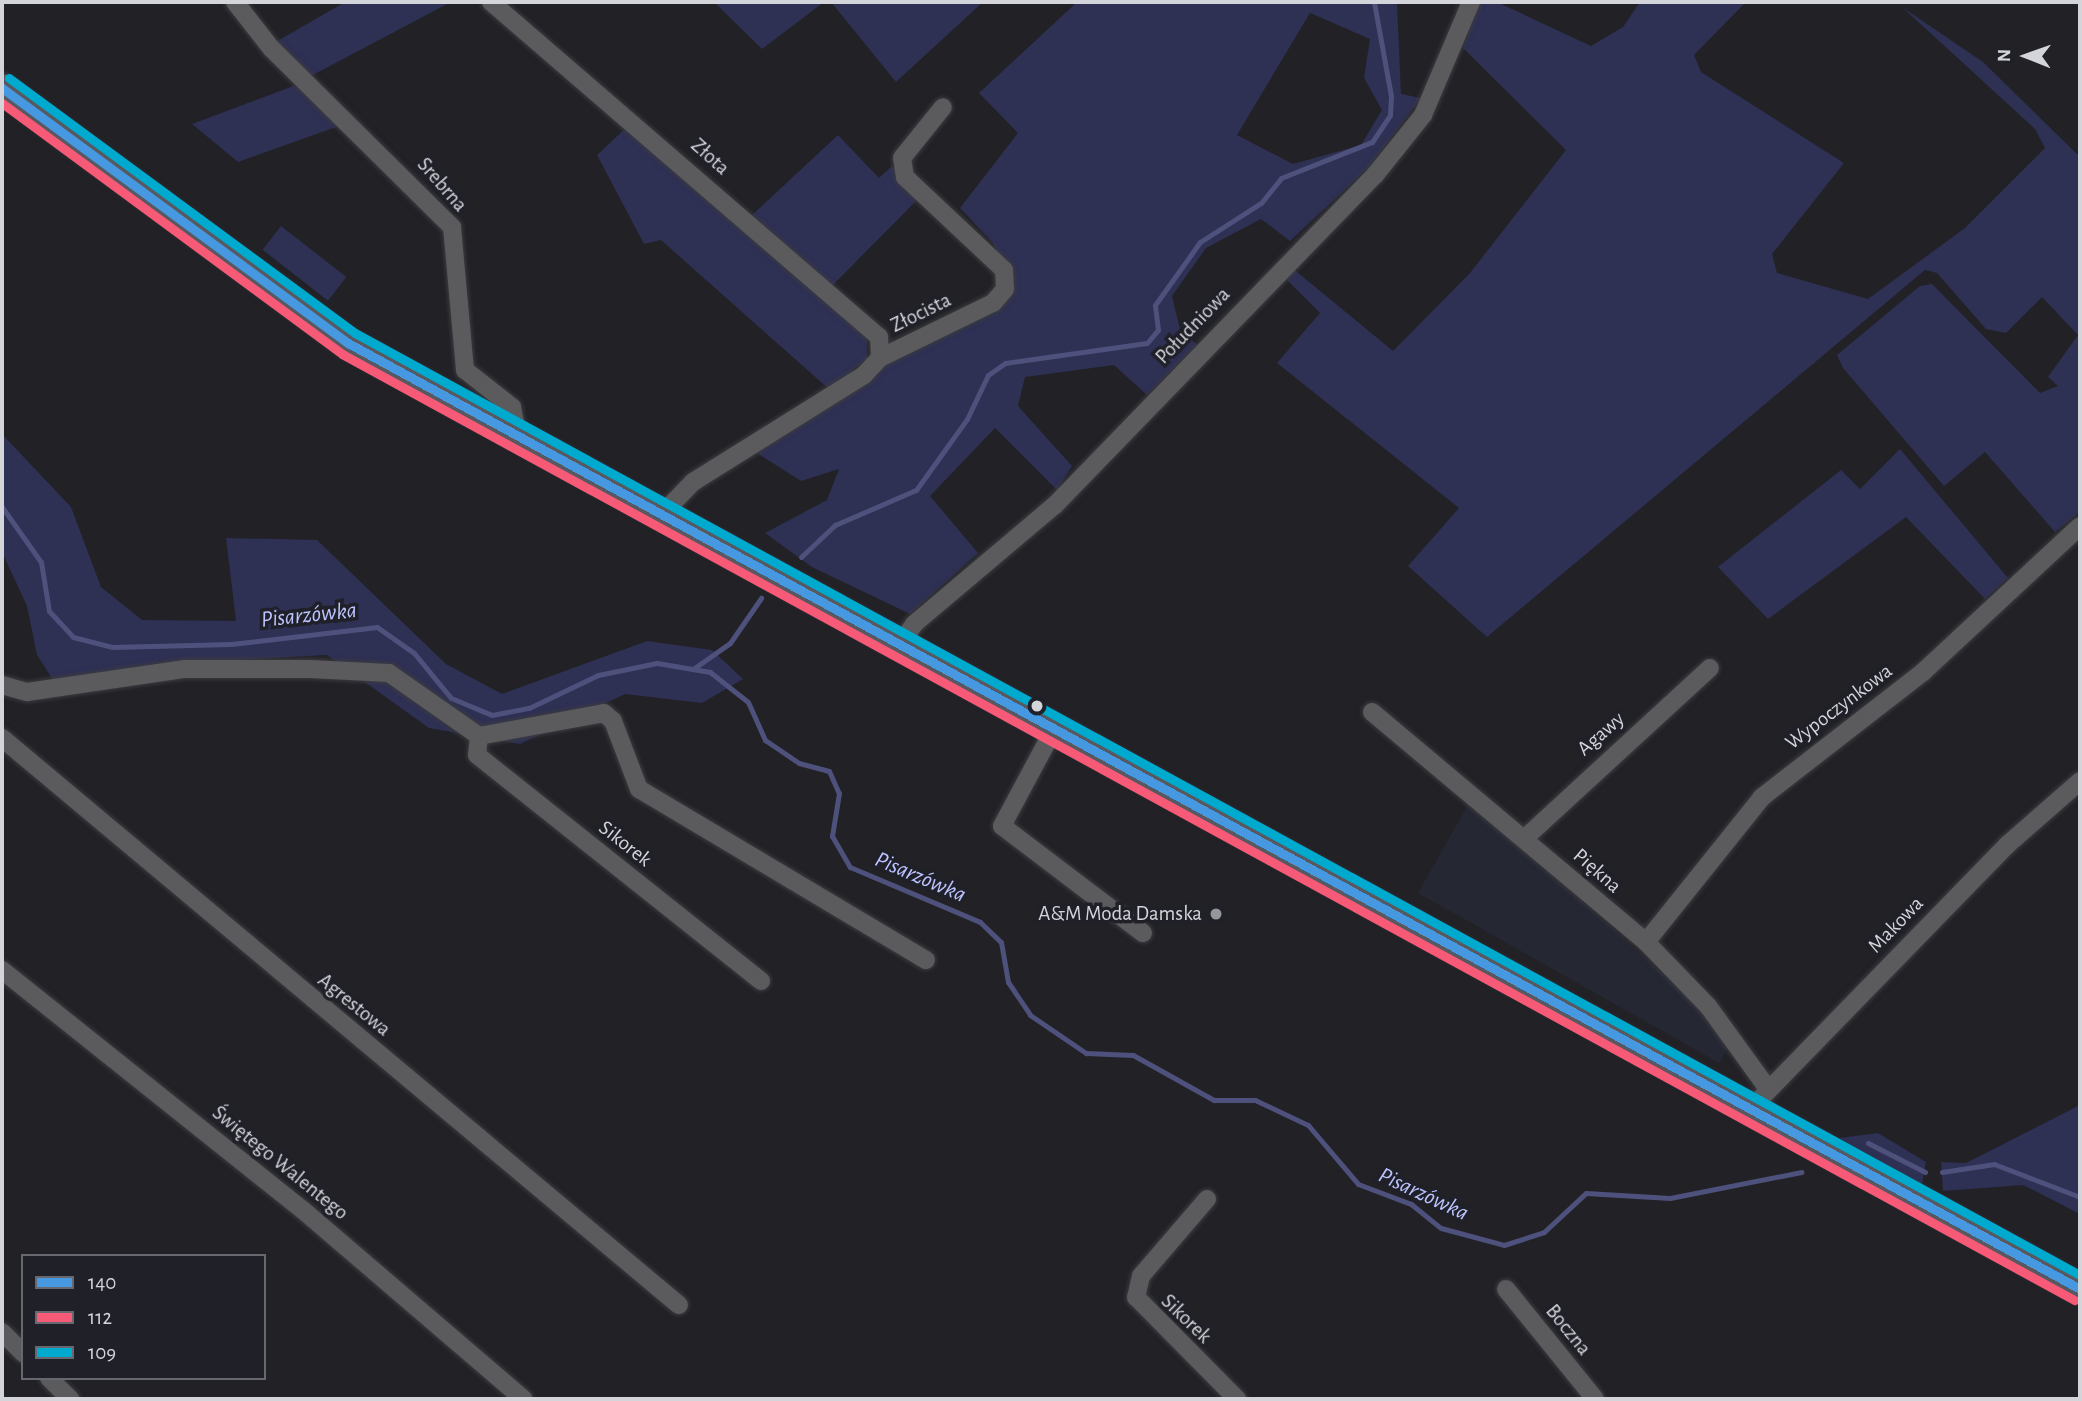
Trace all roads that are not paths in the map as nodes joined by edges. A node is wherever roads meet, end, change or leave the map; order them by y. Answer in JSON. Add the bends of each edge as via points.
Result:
{"nodes":[{"id":1,"x":235,"y":2,"type":"edge"},
{"id":2,"x":491,"y":2,"type":"edge"},
{"id":3,"x":1471,"y":2,"type":"edge"},
{"id":4,"x":2,"y":88,"type":"edge"},
{"id":5,"x":943,"y":107,"type":"dead end"},
{"id":6,"x":880,"y":358,"type":"junction"},
{"id":7,"x":518,"y":438,"type":"junction"},
{"id":8,"x":661,"y":515,"type":"junction"},
{"id":9,"x":2080,"y":526,"type":"edge"},
{"id":10,"x":899,"y":645,"type":"junction"},
{"id":11,"x":1710,"y":668,"type":"dead end"},
{"id":12,"x":2,"y":685,"type":"edge"},
{"id":13,"x":1372,"y":712,"type":"dead end"},
{"id":14,"x":1054,"y":729,"type":"junction"},
{"id":15,"x":478,"y":736,"type":"junction"},
{"id":16,"x":2,"y":738,"type":"edge"},
{"id":17,"x":2080,"y":781,"type":"edge"},
{"id":18,"x":1525,"y":838,"type":"junction"},
{"id":19,"x":1143,"y":933,"type":"dead end"},
{"id":20,"x":1646,"y":942,"type":"junction"},
{"id":21,"x":926,"y":960,"type":"dead end"},
{"id":22,"x":2,"y":970,"type":"edge"},
{"id":23,"x":761,"y":981,"type":"dead end"},
{"id":24,"x":1761,"y":1100,"type":"junction"},
{"id":25,"x":1207,"y":1199,"type":"dead end"},
{"id":26,"x":1506,"y":1289,"type":"dead end"},
{"id":27,"x":2080,"y":1289,"type":"edge"},
{"id":28,"x":679,"y":1305,"type":"dead end"},
{"id":29,"x":2,"y":1332,"type":"edge"},
{"id":30,"x":21,"y":1351,"type":"edge"},
{"id":31,"x":50,"y":1380,"type":"edge"},
{"id":32,"x":71,"y":1399,"type":"edge"},
{"id":33,"x":523,"y":1399,"type":"edge"},
{"id":34,"x":1237,"y":1399,"type":"edge"},
{"id":35,"x":1595,"y":1399,"type":"edge"}],
"edges":[{"from":1,"to":7,"type":"street","name":"Srebrna","via":[[271,48],[452,227],[465,370],[512,407]]},
{"from":2,"to":6,"type":"street","name":"Złota","via":[[878,337]]},
{"from":3,"to":10,"type":"street","name":"Południowa","via":[[1423,115],[1376,176],[1055,505],[914,624]]},
{"from":4,"to":7,"type":"main road","via":[[319,325]]},
{"from":5,"to":6,"type":"street","name":"Złocista","via":[[902,158],[905,177],[1004,270],[1005,289],[993,303]]},
{"from":6,"to":8,"type":"street","name":"Złocista","via":[[864,375],[692,482]]},
{"from":7,"to":8,"type":"main road"},
{"from":8,"to":10,"type":"main road"},
{"from":9,"to":20,"type":"street","name":"Wypoczynkowa","via":[[1923,672],[1762,797]]},
{"from":10,"to":14,"type":"main road"},
{"from":11,"to":18,"type":"street","name":"Agawy"},
{"from":12,"to":15,"type":"street","via":[[27,692],[185,669],[389,673]]},
{"from":13,"to":18,"type":"street","name":"Piękna"},
{"from":14,"to":19,"type":"street","via":[[1002,826]]},
{"from":14,"to":24,"type":"main road"},
{"from":15,"to":21,"type":"street","via":[[604,713],[613,721],[639,789]]},
{"from":15,"to":23,"type":"street","name":"Sikorek","via":[[477,755]]},
{"from":16,"to":28,"type":"street","name":"Agrestowa"},
{"from":17,"to":24,"type":"street","name":"Makowa","via":[[2007,845]]},
{"from":18,"to":20,"type":"street","name":"Piękna"},
{"from":20,"to":24,"type":"street","name":"Piękna","via":[[1708,1006]]},
{"from":22,"to":33,"type":"street","name":"Świętego Walentego","via":[[304,1211]]},
{"from":24,"to":27,"type":"main road"},
{"from":25,"to":34,"type":"street","name":"Sikorek","via":[[1141,1276],[1136,1297]]},
{"from":26,"to":35,"type":"street","name":"Boczna"},
{"from":29,"to":30,"type":"street"},
{"from":31,"to":32,"type":"street"}]}
